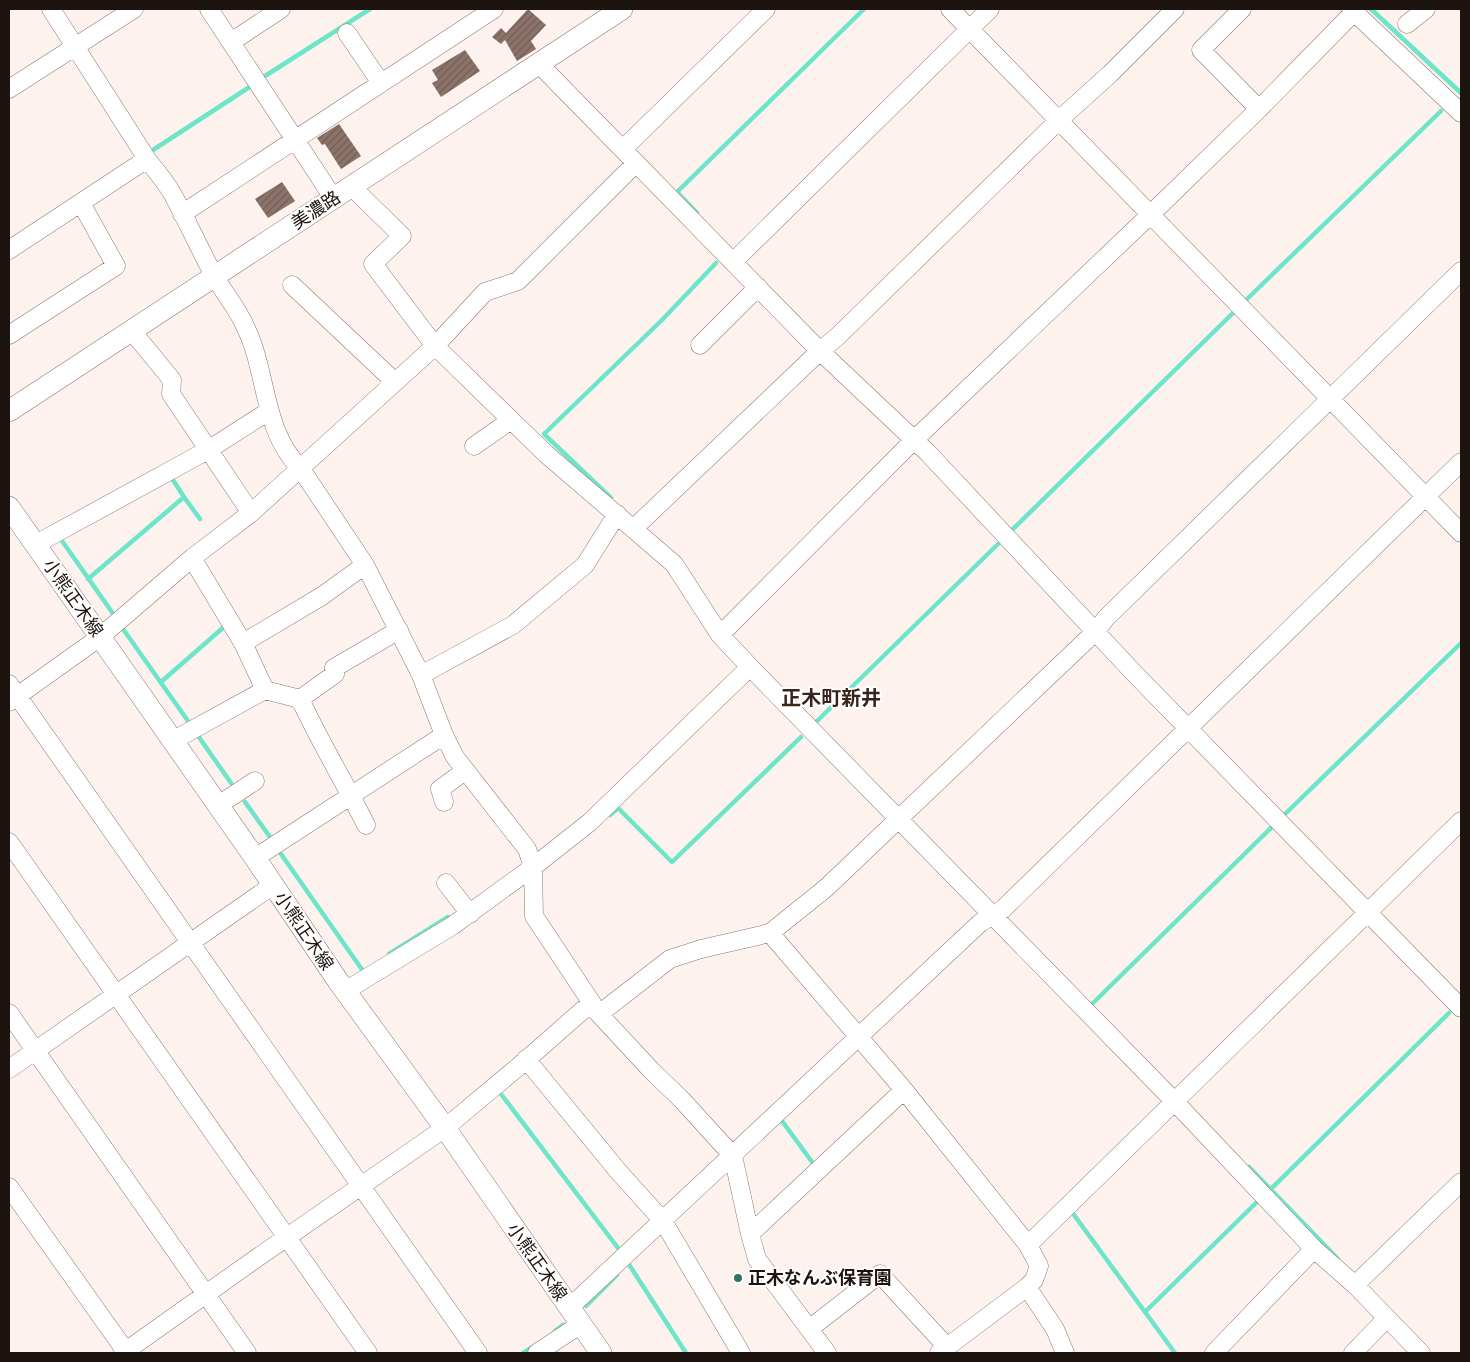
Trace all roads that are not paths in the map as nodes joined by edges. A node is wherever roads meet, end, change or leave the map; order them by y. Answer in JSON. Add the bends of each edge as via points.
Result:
{"nodes":[{"id":1,"x":51,"y":9,"type":"edge"},
{"id":2,"x":134,"y":9,"type":"edge"},
{"id":3,"x":210,"y":9,"type":"edge"},
{"id":4,"x":281,"y":9,"type":"edge"},
{"id":5,"x":494,"y":9,"type":"edge"},
{"id":6,"x":766,"y":9,"type":"edge"},
{"id":7,"x":950,"y":9,"type":"edge"},
{"id":8,"x":990,"y":9,"type":"edge"},
{"id":9,"x":1175,"y":9,"type":"edge"},
{"id":10,"x":1242,"y":9,"type":"edge"},
{"id":11,"x":1426,"y":9,"type":"edge"},
{"id":12,"x":1352,"y":10,"type":"edge"},
{"id":13,"x":614,"y":11,"type":"edge"},
{"id":14,"x":1407,"y":24,"type":"dead end"},
{"id":15,"x":970,"y":29,"type":"junction"},
{"id":16,"x":347,"y":33,"type":"dead end"},
{"id":17,"x":231,"y":42,"type":"junction"},
{"id":18,"x":76,"y":45,"type":"junction"},
{"id":19,"x":539,"y":64,"type":"junction"},
{"id":20,"x":381,"y":83,"type":"junction"},
{"id":21,"x":9,"y":89,"type":"edge"},
{"id":22,"x":1258,"y":109,"type":"junction"},
{"id":23,"x":1461,"y":113,"type":"edge"},
{"id":24,"x":1059,"y":120,"type":"junction"},
{"id":25,"x":295,"y":139,"type":"junction"},
{"id":26,"x":623,"y":149,"type":"junction"},
{"id":27,"x":147,"y":159,"type":"junction"},
{"id":28,"x":636,"y":163,"type":"junction"},
{"id":29,"x":352,"y":187,"type":"junction"},
{"id":30,"x":334,"y":199,"type":"junction"},
{"id":31,"x":81,"y":203,"type":"junction"},
{"id":32,"x":182,"y":214,"type":"junction"},
{"id":33,"x":1151,"y":214,"type":"junction"},
{"id":34,"x":9,"y":250,"type":"edge"},
{"id":35,"x":733,"y":262,"type":"junction"},
{"id":36,"x":1461,"y":271,"type":"edge"},
{"id":37,"x":214,"y":276,"type":"junction"},
{"id":38,"x":292,"y":285,"type":"dead end"},
{"id":39,"x":758,"y":287,"type":"junction"},
{"id":40,"x":132,"y":330,"type":"junction"},
{"id":41,"x":9,"y":335,"type":"edge"},
{"id":42,"x":700,"y":345,"type":"dead end"},
{"id":43,"x":435,"y":346,"type":"junction"},
{"id":44,"x":820,"y":351,"type":"junction"},
{"id":45,"x":395,"y":382,"type":"junction"},
{"id":46,"x":1330,"y":399,"type":"junction"},
{"id":47,"x":9,"y":411,"type":"edge"},
{"id":48,"x":269,"y":411,"type":"junction"},
{"id":49,"x":511,"y":420,"type":"junction"},
{"id":50,"x":914,"y":440,"type":"junction"},
{"id":51,"x":474,"y":446,"type":"dead end"},
{"id":52,"x":208,"y":450,"type":"junction"},
{"id":53,"x":1461,"y":462,"type":"edge"},
{"id":54,"x":301,"y":469,"type":"junction"},
{"id":55,"x":1426,"y":496,"type":"junction"},
{"id":56,"x":9,"y":507,"type":"edge"},
{"id":57,"x":251,"y":513,"type":"junction"},
{"id":58,"x":618,"y":514,"type":"junction"},
{"id":59,"x":633,"y":529,"type":"junction"},
{"id":60,"x":1461,"y":533,"type":"edge"},
{"id":61,"x":36,"y":544,"type":"junction"},
{"id":62,"x":192,"y":558,"type":"junction"},
{"id":63,"x":365,"y":566,"type":"junction"},
{"id":64,"x":399,"y":630,"type":"junction"},
{"id":65,"x":1094,"y":632,"type":"junction"},
{"id":66,"x":720,"y":635,"type":"junction"},
{"id":67,"x":100,"y":637,"type":"junction"},
{"id":68,"x":243,"y":643,"type":"junction"},
{"id":69,"x":750,"y":667,"type":"junction"},
{"id":70,"x":421,"y":675,"type":"junction"},
{"id":71,"x":265,"y":690,"type":"junction"},
{"id":72,"x":12,"y":694,"type":"edge"},
{"id":73,"x":300,"y":699,"type":"junction"},
{"id":74,"x":1189,"y":729,"type":"junction"},
{"id":75,"x":444,"y":735,"type":"junction"},
{"id":76,"x":172,"y":741,"type":"junction"},
{"id":77,"x":465,"y":771,"type":"junction"},
{"id":78,"x":256,"y":781,"type":"dead end"},
{"id":79,"x":351,"y":796,"type":"junction"},
{"id":80,"x":444,"y":802,"type":"dead end"},
{"id":81,"x":217,"y":806,"type":"junction"},
{"id":82,"x":900,"y":819,"type":"junction"},
{"id":83,"x":1461,"y":821,"type":"edge"},
{"id":84,"x":366,"y":825,"type":"dead end"},
{"id":85,"x":9,"y":842,"type":"edge"},
{"id":86,"x":255,"y":858,"type":"junction"},
{"id":87,"x":533,"y":867,"type":"junction"},
{"id":88,"x":446,"y":883,"type":"dead end"},
{"id":89,"x":273,"y":885,"type":"junction"},
{"id":90,"x":1368,"y":912,"type":"junction"},
{"id":91,"x":470,"y":914,"type":"junction"},
{"id":92,"x":992,"y":916,"type":"junction"},
{"id":93,"x":770,"y":933,"type":"junction"},
{"id":94,"x":190,"y":943,"type":"junction"},
{"id":95,"x":345,"y":991,"type":"junction"},
{"id":96,"x":116,"y":994,"type":"junction"},
{"id":97,"x":595,"y":1008,"type":"junction"},
{"id":98,"x":1461,"y":1008,"type":"edge"},
{"id":99,"x":9,"y":1013,"type":"edge"},
{"id":100,"x":859,"y":1037,"type":"junction"},
{"id":101,"x":35,"y":1051,"type":"junction"},
{"id":102,"x":526,"y":1059,"type":"junction"},
{"id":103,"x":9,"y":1069,"type":"edge"},
{"id":104,"x":904,"y":1090,"type":"junction"},
{"id":105,"x":1175,"y":1102,"type":"junction"},
{"id":106,"x":445,"y":1128,"type":"junction"},
{"id":107,"x":733,"y":1156,"type":"junction"},
{"id":108,"x":1461,"y":1182,"type":"edge"},
{"id":109,"x":361,"y":1185,"type":"junction"},
{"id":110,"x":9,"y":1187,"type":"edge"},
{"id":111,"x":664,"y":1221,"type":"junction"},
{"id":112,"x":750,"y":1234,"type":"junction"},
{"id":113,"x":287,"y":1237,"type":"junction"},
{"id":114,"x":1028,"y":1245,"type":"junction"},
{"id":115,"x":1314,"y":1249,"type":"junction"},
{"id":116,"x":1355,"y":1285,"type":"junction"},
{"id":117,"x":1027,"y":1287,"type":"junction"},
{"id":118,"x":206,"y":1294,"type":"junction"},
{"id":119,"x":575,"y":1316,"type":"junction"},
{"id":120,"x":1387,"y":1318,"type":"junction"},
{"id":121,"x":809,"y":1329,"type":"junction"},
{"id":122,"x":943,"y":1350,"type":"edge"},
{"id":123,"x":1218,"y":1352,"type":"edge"},
{"id":124,"x":125,"y":1353,"type":"edge"},
{"id":125,"x":247,"y":1353,"type":"edge"},
{"id":126,"x":368,"y":1353,"type":"edge"},
{"id":127,"x":478,"y":1353,"type":"edge"},
{"id":128,"x":537,"y":1353,"type":"edge"},
{"id":129,"x":601,"y":1353,"type":"edge"},
{"id":130,"x":741,"y":1353,"type":"edge"},
{"id":131,"x":827,"y":1353,"type":"edge"},
{"id":132,"x":1065,"y":1353,"type":"edge"},
{"id":133,"x":1353,"y":1353,"type":"edge"},
{"id":134,"x":1421,"y":1353,"type":"edge"}],
"edges":[{"from":1,"to":18,"type":"street"},
{"from":2,"to":18,"type":"street"},
{"from":3,"to":17,"type":"street"},
{"from":4,"to":17,"type":"street"},
{"from":5,"to":20,"type":"street"},
{"from":6,"to":26,"type":"street"},
{"from":7,"to":15,"type":"street"},
{"from":8,"to":15,"type":"street"},
{"from":9,"to":24,"type":"street"},
{"from":10,"to":22,"type":"street","via":[[1201,50]]},
{"from":11,"to":14,"type":"street"},
{"from":12,"to":22,"type":"street"},
{"from":12,"to":23,"type":"street"},
{"from":13,"to":19,"type":"main road","name":"美濃路"},
{"from":15,"to":24,"type":"street"},
{"from":15,"to":35,"type":"street"},
{"from":16,"to":20,"type":"street"},
{"from":17,"to":25,"type":"street"},
{"from":18,"to":21,"type":"street"},
{"from":18,"to":27,"type":"street"},
{"from":19,"to":26,"type":"street"},
{"from":19,"to":29,"type":"main road","name":"美濃路"},
{"from":20,"to":25,"type":"street"},
{"from":22,"to":33,"type":"street"},
{"from":24,"to":33,"type":"street"},
{"from":24,"to":44,"type":"street"},
{"from":25,"to":30,"type":"street"},
{"from":25,"to":32,"type":"street"},
{"from":26,"to":28,"type":"street"},
{"from":27,"to":31,"type":"street"},
{"from":27,"to":32,"type":"street","via":[[171,191]]},
{"from":28,"to":35,"type":"street"},
{"from":28,"to":43,"type":"street","via":[[518,281],[485,292]]},
{"from":29,"to":30,"type":"main road","name":"美濃路"},
{"from":29,"to":43,"type":"street","via":[[402,236],[373,264]]},
{"from":30,"to":37,"type":"main road","name":"美濃路"},
{"from":31,"to":34,"type":"street"},
{"from":31,"to":41,"type":"street","via":[[116,266]]},
{"from":32,"to":37,"type":"street"},
{"from":33,"to":46,"type":"street"},
{"from":33,"to":50,"type":"street"},
{"from":35,"to":39,"type":"street"},
{"from":36,"to":46,"type":"street"},
{"from":37,"to":40,"type":"main road","name":"美濃路"},
{"from":37,"to":48,"type":"street","via":[[245,325],[259,362]]},
{"from":38,"to":45,"type":"street"},
{"from":39,"to":42,"type":"street"},
{"from":39,"to":44,"type":"street"},
{"from":40,"to":47,"type":"main road","name":"美濃路"},
{"from":40,"to":52,"type":"street","via":[[172,380],[171,394]]},
{"from":43,"to":45,"type":"street"},
{"from":43,"to":49,"type":"street"},
{"from":44,"to":50,"type":"street"},
{"from":44,"to":59,"type":"street"},
{"from":45,"to":54,"type":"street"},
{"from":46,"to":55,"type":"street"},
{"from":46,"to":65,"type":"street"},
{"from":48,"to":52,"type":"street"},
{"from":48,"to":54,"type":"street","via":[[290,458]]},
{"from":49,"to":51,"type":"street"},
{"from":49,"to":58,"type":"street"},
{"from":50,"to":65,"type":"street"},
{"from":50,"to":66,"type":"street"},
{"from":52,"to":57,"type":"street"},
{"from":52,"to":61,"type":"street"},
{"from":53,"to":55,"type":"street"},
{"from":54,"to":57,"type":"street"},
{"from":54,"to":63,"type":"street"},
{"from":55,"to":60,"type":"street"},
{"from":55,"to":74,"type":"street"},
{"from":56,"to":61,"type":"main road","name":"小熊正木線"},
{"from":57,"to":62,"type":"street"},
{"from":58,"to":59,"type":"street"},
{"from":58,"to":70,"type":"street","via":[[585,565],[512,625]]},
{"from":59,"to":66,"type":"street","via":[[674,564]]},
{"from":61,"to":67,"type":"main road","name":"小熊正木線"},
{"from":62,"to":67,"type":"street"},
{"from":62,"to":68,"type":"street"},
{"from":63,"to":64,"type":"street"},
{"from":63,"to":68,"type":"street"},
{"from":64,"to":70,"type":"street"},
{"from":64,"to":73,"type":"street","via":[[334,668],[335,674]]},
{"from":65,"to":74,"type":"street"},
{"from":65,"to":82,"type":"street"},
{"from":66,"to":69,"type":"street"},
{"from":67,"to":72,"type":"street"},
{"from":67,"to":76,"type":"main road","name":"小熊正木線"},
{"from":68,"to":71,"type":"street"},
{"from":69,"to":82,"type":"street"},
{"from":69,"to":87,"type":"street","via":[[590,822]]},
{"from":70,"to":75,"type":"street"},
{"from":71,"to":73,"type":"street"},
{"from":71,"to":76,"type":"street"},
{"from":72,"to":94,"type":"street"},
{"from":73,"to":79,"type":"street","via":[[317,752]]},
{"from":74,"to":90,"type":"street"},
{"from":74,"to":92,"type":"street"},
{"from":75,"to":77,"type":"street"},
{"from":75,"to":79,"type":"street"},
{"from":76,"to":81,"type":"main road","name":"小熊正木線"},
{"from":77,"to":80,"type":"street","via":[[440,789]]},
{"from":77,"to":87,"type":"street","via":[[527,849]]},
{"from":78,"to":81,"type":"street"},
{"from":79,"to":84,"type":"street"},
{"from":79,"to":86,"type":"street"},
{"from":81,"to":86,"type":"main road","name":"小熊正木線"},
{"from":82,"to":92,"type":"street"},
{"from":82,"to":93,"type":"street","via":[[826,888]]},
{"from":83,"to":90,"type":"street"},
{"from":85,"to":96,"type":"street"},
{"from":86,"to":89,"type":"main road","name":"小熊正木線"},
{"from":87,"to":91,"type":"street"},
{"from":87,"to":97,"type":"street","via":[[534,916]]},
{"from":88,"to":91,"type":"street"},
{"from":89,"to":94,"type":"street"},
{"from":89,"to":95,"type":"main road","name":"小熊正木線"},
{"from":90,"to":98,"type":"street"},
{"from":90,"to":105,"type":"street"},
{"from":91,"to":95,"type":"street"},
{"from":92,"to":100,"type":"street","via":[[980,923]]},
{"from":92,"to":105,"type":"street"},
{"from":93,"to":97,"type":"street","via":[[670,959]]},
{"from":93,"to":100,"type":"street"},
{"from":94,"to":96,"type":"street"},
{"from":94,"to":109,"type":"street"},
{"from":95,"to":106,"type":"main road","name":"小熊正木線"},
{"from":96,"to":101,"type":"street"},
{"from":96,"to":113,"type":"street"},
{"from":97,"to":102,"type":"street"},
{"from":97,"to":107,"type":"street"},
{"from":99,"to":101,"type":"street"},
{"from":100,"to":104,"type":"street"},
{"from":100,"to":107,"type":"street"},
{"from":101,"to":103,"type":"street"},
{"from":101,"to":118,"type":"street"},
{"from":102,"to":106,"type":"street"},
{"from":102,"to":111,"type":"street","via":[[618,1171]]},
{"from":104,"to":112,"type":"street"},
{"from":104,"to":114,"type":"street"},
{"from":105,"to":114,"type":"street"},
{"from":105,"to":115,"type":"street"},
{"from":106,"to":109,"type":"street"},
{"from":106,"to":119,"type":"main road","name":"小熊正木線"},
{"from":107,"to":111,"type":"street"},
{"from":107,"to":112,"type":"street"},
{"from":108,"to":116,"type":"street"},
{"from":109,"to":113,"type":"street"},
{"from":109,"to":127,"type":"street"},
{"from":110,"to":124,"type":"street"},
{"from":111,"to":119,"type":"street"},
{"from":111,"to":130,"type":"street"},
{"from":112,"to":121,"type":"street","via":[[757,1259]]},
{"from":113,"to":118,"type":"street"},
{"from":113,"to":126,"type":"street"},
{"from":114,"to":117,"type":"street","via":[[1039,1266],[1034,1280]]},
{"from":115,"to":116,"type":"street"},
{"from":115,"to":123,"type":"street"},
{"from":116,"to":120,"type":"street"},
{"from":117,"to":122,"type":"street"},
{"from":117,"to":132,"type":"street","via":[[1055,1329]]},
{"from":118,"to":124,"type":"street"},
{"from":118,"to":125,"type":"street"},
{"from":119,"to":128,"type":"street"},
{"from":119,"to":129,"type":"main road","name":"小熊正木線"},
{"from":120,"to":133,"type":"street"},
{"from":120,"to":134,"type":"street"},
{"from":121,"to":122,"type":"street","via":[[880,1274]]},
{"from":121,"to":131,"type":"street"}]}
